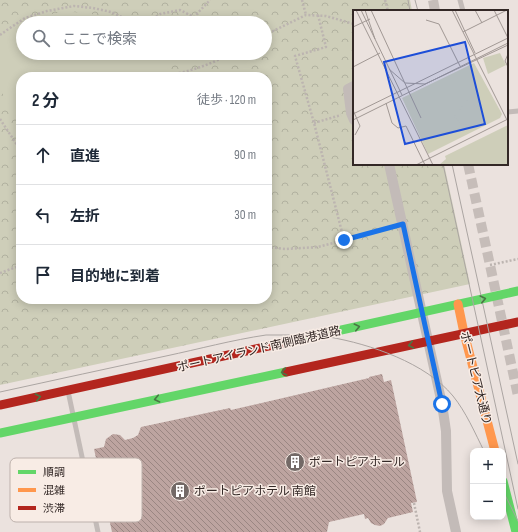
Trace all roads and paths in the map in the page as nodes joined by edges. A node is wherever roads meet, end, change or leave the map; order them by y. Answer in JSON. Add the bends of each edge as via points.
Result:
{"nodes":[{"id":1,"x":210,"y":0,"type":"edge"},
{"id":2,"x":302,"y":0,"type":"edge"},
{"id":3,"x":385,"y":0,"type":"edge"},
{"id":4,"x":460,"y":0,"type":"edge"},
{"id":5,"x":388,"y":10,"type":"edge"},
{"id":6,"x":463,"y":10,"type":"edge"},
{"id":7,"x":306,"y":15,"type":"junction"},
{"id":8,"x":31,"y":16,"type":"edge"},
{"id":9,"x":120,"y":16,"type":"edge"},
{"id":10,"x":157,"y":16,"type":"edge"},
{"id":11,"x":192,"y":16,"type":"edge"},
{"id":12,"x":195,"y":16,"type":"edge"},
{"id":13,"x":318,"y":16,"type":"junction"},
{"id":14,"x":16,"y":24,"type":"edge"},
{"id":15,"x":353,"y":24,"type":"edge"},
{"id":16,"x":272,"y":32,"type":"edge"},
{"id":17,"x":0,"y":35,"type":"edge"},
{"id":18,"x":219,"y":60,"type":"edge"},
{"id":19,"x":187,"y":72,"type":"edge"},
{"id":20,"x":353,"y":86,"type":"edge"},
{"id":21,"x":518,"y":111,"type":"edge"},
{"id":22,"x":508,"y":112,"type":"edge"},
{"id":23,"x":353,"y":116,"type":"edge"},
{"id":24,"x":0,"y":119,"type":"edge"},
{"id":25,"x":314,"y":123,"type":"junction"},
{"id":26,"x":16,"y":143,"type":"edge"},
{"id":27,"x":389,"y":165,"type":"edge"},
{"id":28,"x":403,"y":224,"type":"junction"},
{"id":29,"x":344,"y":240,"type":"junction"},
{"id":30,"x":272,"y":248,"type":"edge"},
{"id":31,"x":518,"y":259,"type":"edge"},
{"id":32,"x":490,"y":265,"type":"dead end"},
{"id":33,"x":16,"y":267,"type":"edge"},
{"id":34,"x":0,"y":273,"type":"edge"},
{"id":35,"x":518,"y":291,"type":"edge"},
{"id":36,"x":458,"y":304,"type":"junction"},
{"id":37,"x":518,"y":322,"type":"edge"},
{"id":38,"x":464,"y":333,"type":"junction"},
{"id":39,"x":67,"y":390,"type":"junction"},
{"id":40,"x":0,"y":406,"type":"edge"},
{"id":41,"x":74,"y":417,"type":"junction"},
{"id":42,"x":0,"y":433,"type":"edge"},
{"id":43,"x":494,"y":448,"type":"edge"},
{"id":44,"x":83,"y":458,"type":"edge"},
{"id":45,"x":504,"y":484,"type":"edge"},
{"id":46,"x":414,"y":503,"type":"dead end"},
{"id":47,"x":96,"y":522,"type":"edge"},
{"id":48,"x":98,"y":532,"type":"edge"},
{"id":49,"x":420,"y":532,"type":"edge"},
{"id":50,"x":456,"y":532,"type":"edge"},
{"id":51,"x":516,"y":532,"type":"edge"}],
"edges":[{"from":1,"to":12,"type":"path"},
{"from":2,"to":7,"type":"path"},
{"from":3,"to":5,"type":"path"},
{"from":4,"to":6,"type":"lane"},
{"from":7,"to":13,"type":"path"},
{"from":7,"to":16,"type":"path"},
{"from":8,"to":9,"type":"path","via":[[74,6],[93,8]]},
{"from":10,"to":11,"type":"path","via":[[180,10]]},
{"from":13,"to":15,"type":"path"},
{"from":13,"to":25,"type":"path","via":[[326,47],[295,56]]},
{"from":14,"to":17,"type":"path"},
{"from":18,"to":19,"type":"path"},
{"from":20,"to":23,"type":"street","via":[[348,89]]},
{"from":21,"to":22,"type":"lane"},
{"from":23,"to":25,"type":"path"},
{"from":24,"to":26,"type":"path"},
{"from":25,"to":29,"type":"path"},
{"from":27,"to":28,"type":"street"},
{"from":28,"to":29,"type":"path"},
{"from":28,"to":50,"type":"street","via":[[442,404],[446,431],[447,491]]},
{"from":29,"to":30,"type":"path","via":[[318,246]]},
{"from":31,"to":32,"type":"path"},
{"from":33,"to":34,"type":"path"},
{"from":36,"to":35,"type":"street","name":"ポートアイランド南側臨港道路","one_way":true},
{"from":36,"to":38,"type":"street","name":"ポートピア大通り"},
{"from":39,"to":36,"type":"street","name":"ポートアイランド南側臨港道路","one_way":true},
{"from":37,"to":38,"type":"street"},
{"from":38,"to":41,"type":"street","one_way":true},
{"from":38,"to":43,"type":"street","name":"ポートピア大通り"},
{"from":40,"to":39,"type":"street","name":"ポートアイランド南側臨港道路","one_way":true},
{"from":39,"to":41,"type":"lane"},
{"from":41,"to":42,"type":"street"},
{"from":41,"to":44,"type":"lane"},
{"from":45,"to":51,"type":"street"},
{"from":46,"to":49,"type":"path"},
{"from":47,"to":48,"type":"lane"}]}
